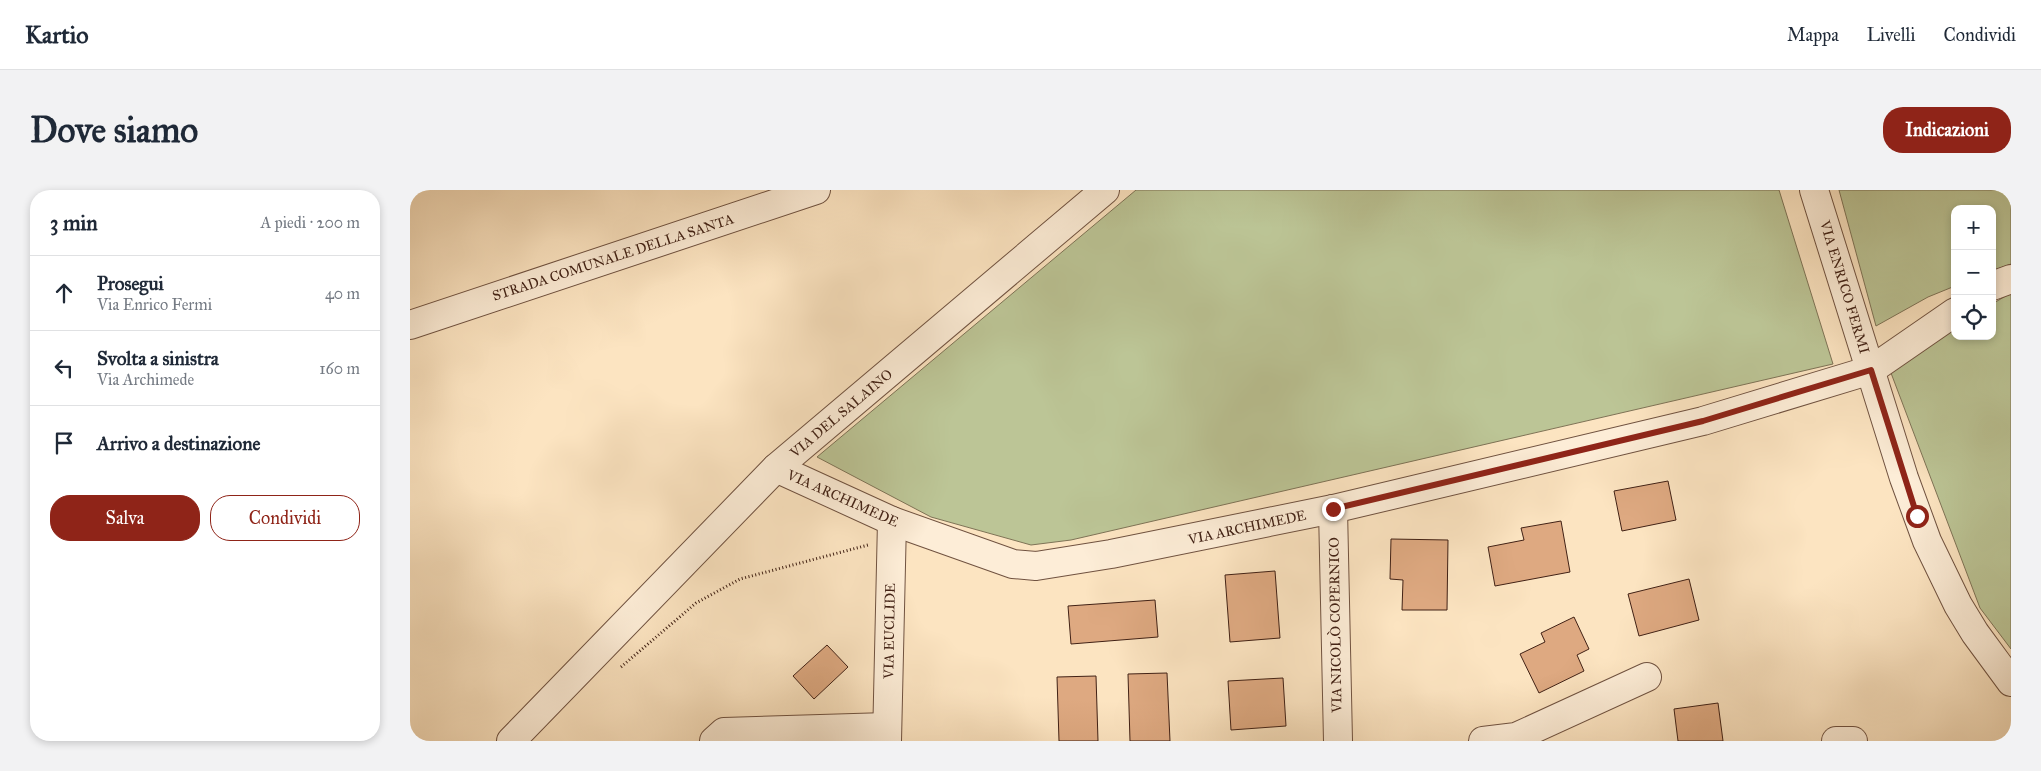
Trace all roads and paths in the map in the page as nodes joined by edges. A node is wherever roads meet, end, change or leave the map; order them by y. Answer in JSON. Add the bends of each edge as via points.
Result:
{"nodes":[{"id":1,"x":816,"y":190,"type":"edge"},
{"id":2,"x":1105,"y":190,"type":"edge"},
{"id":3,"x":1814,"y":190,"type":"edge"},
{"id":4,"x":2011,"y":279,"type":"edge"},
{"id":5,"x":1996,"y":285,"type":"edge"},
{"id":6,"x":1951,"y":315,"type":"edge"},
{"id":7,"x":410,"y":325,"type":"edge"},
{"id":8,"x":1871,"y":370,"type":"junction"},
{"id":9,"x":776,"y":468,"type":"junction"},
{"id":10,"x":1333,"y":509,"type":"junction"},
{"id":11,"x":892,"y":533,"type":"junction"},
{"id":12,"x":615,"y":672,"type":"dead end"},
{"id":13,"x":1647,"y":676,"type":"dead end"},
{"id":14,"x":2011,"y":682,"type":"edge"},
{"id":15,"x":887,"y":734,"type":"edge"},
{"id":16,"x":511,"y":741,"type":"edge"},
{"id":17,"x":714,"y":741,"type":"edge"},
{"id":18,"x":1338,"y":741,"type":"edge"},
{"id":19,"x":1483,"y":741,"type":"edge"},
{"id":20,"x":1836,"y":741,"type":"edge"},
{"id":21,"x":1853,"y":741,"type":"edge"}],
"edges":[{"from":1,"to":7,"type":"street","name":"STRADA COMUNALE DELLA SANTA"},
{"from":2,"to":9,"type":"street","name":"VIA DEL SALAINO"},
{"from":3,"to":8,"type":"street","name":"VIA ENRICO FERMI"},
{"from":4,"to":5,"type":"street"},
{"from":6,"to":8,"type":"street","name":"VIA ARCHIMEDE"},
{"from":8,"to":10,"type":"street","name":"VIA ARCHIMEDE","via":[[1703,421]]},
{"from":8,"to":14,"type":"street","name":"VIA ENRICO FERMI","via":[[1917,516],[1941,574],[1975,633]]},
{"from":9,"to":11,"type":"street","name":"VIA ARCHIMEDE"},
{"from":9,"to":16,"type":"street","name":"VIA DEL SALAINO"},
{"from":10,"to":11,"type":"street","name":"VIA ARCHIMEDE","via":[[1036,566],[1006,562]]},
{"from":10,"to":18,"type":"street","name":"VIA NICOLÒ COPERNICO"},
{"from":11,"to":12,"type":"path","via":[[880,542],[740,579],[696,603]]},
{"from":11,"to":15,"type":"street","name":"VIA EUCLIDE"},
{"from":13,"to":19,"type":"street","via":[[1516,737]]},
{"from":15,"to":17,"type":"street","via":[[724,732]]},
{"from":20,"to":21,"type":"street"}]}
